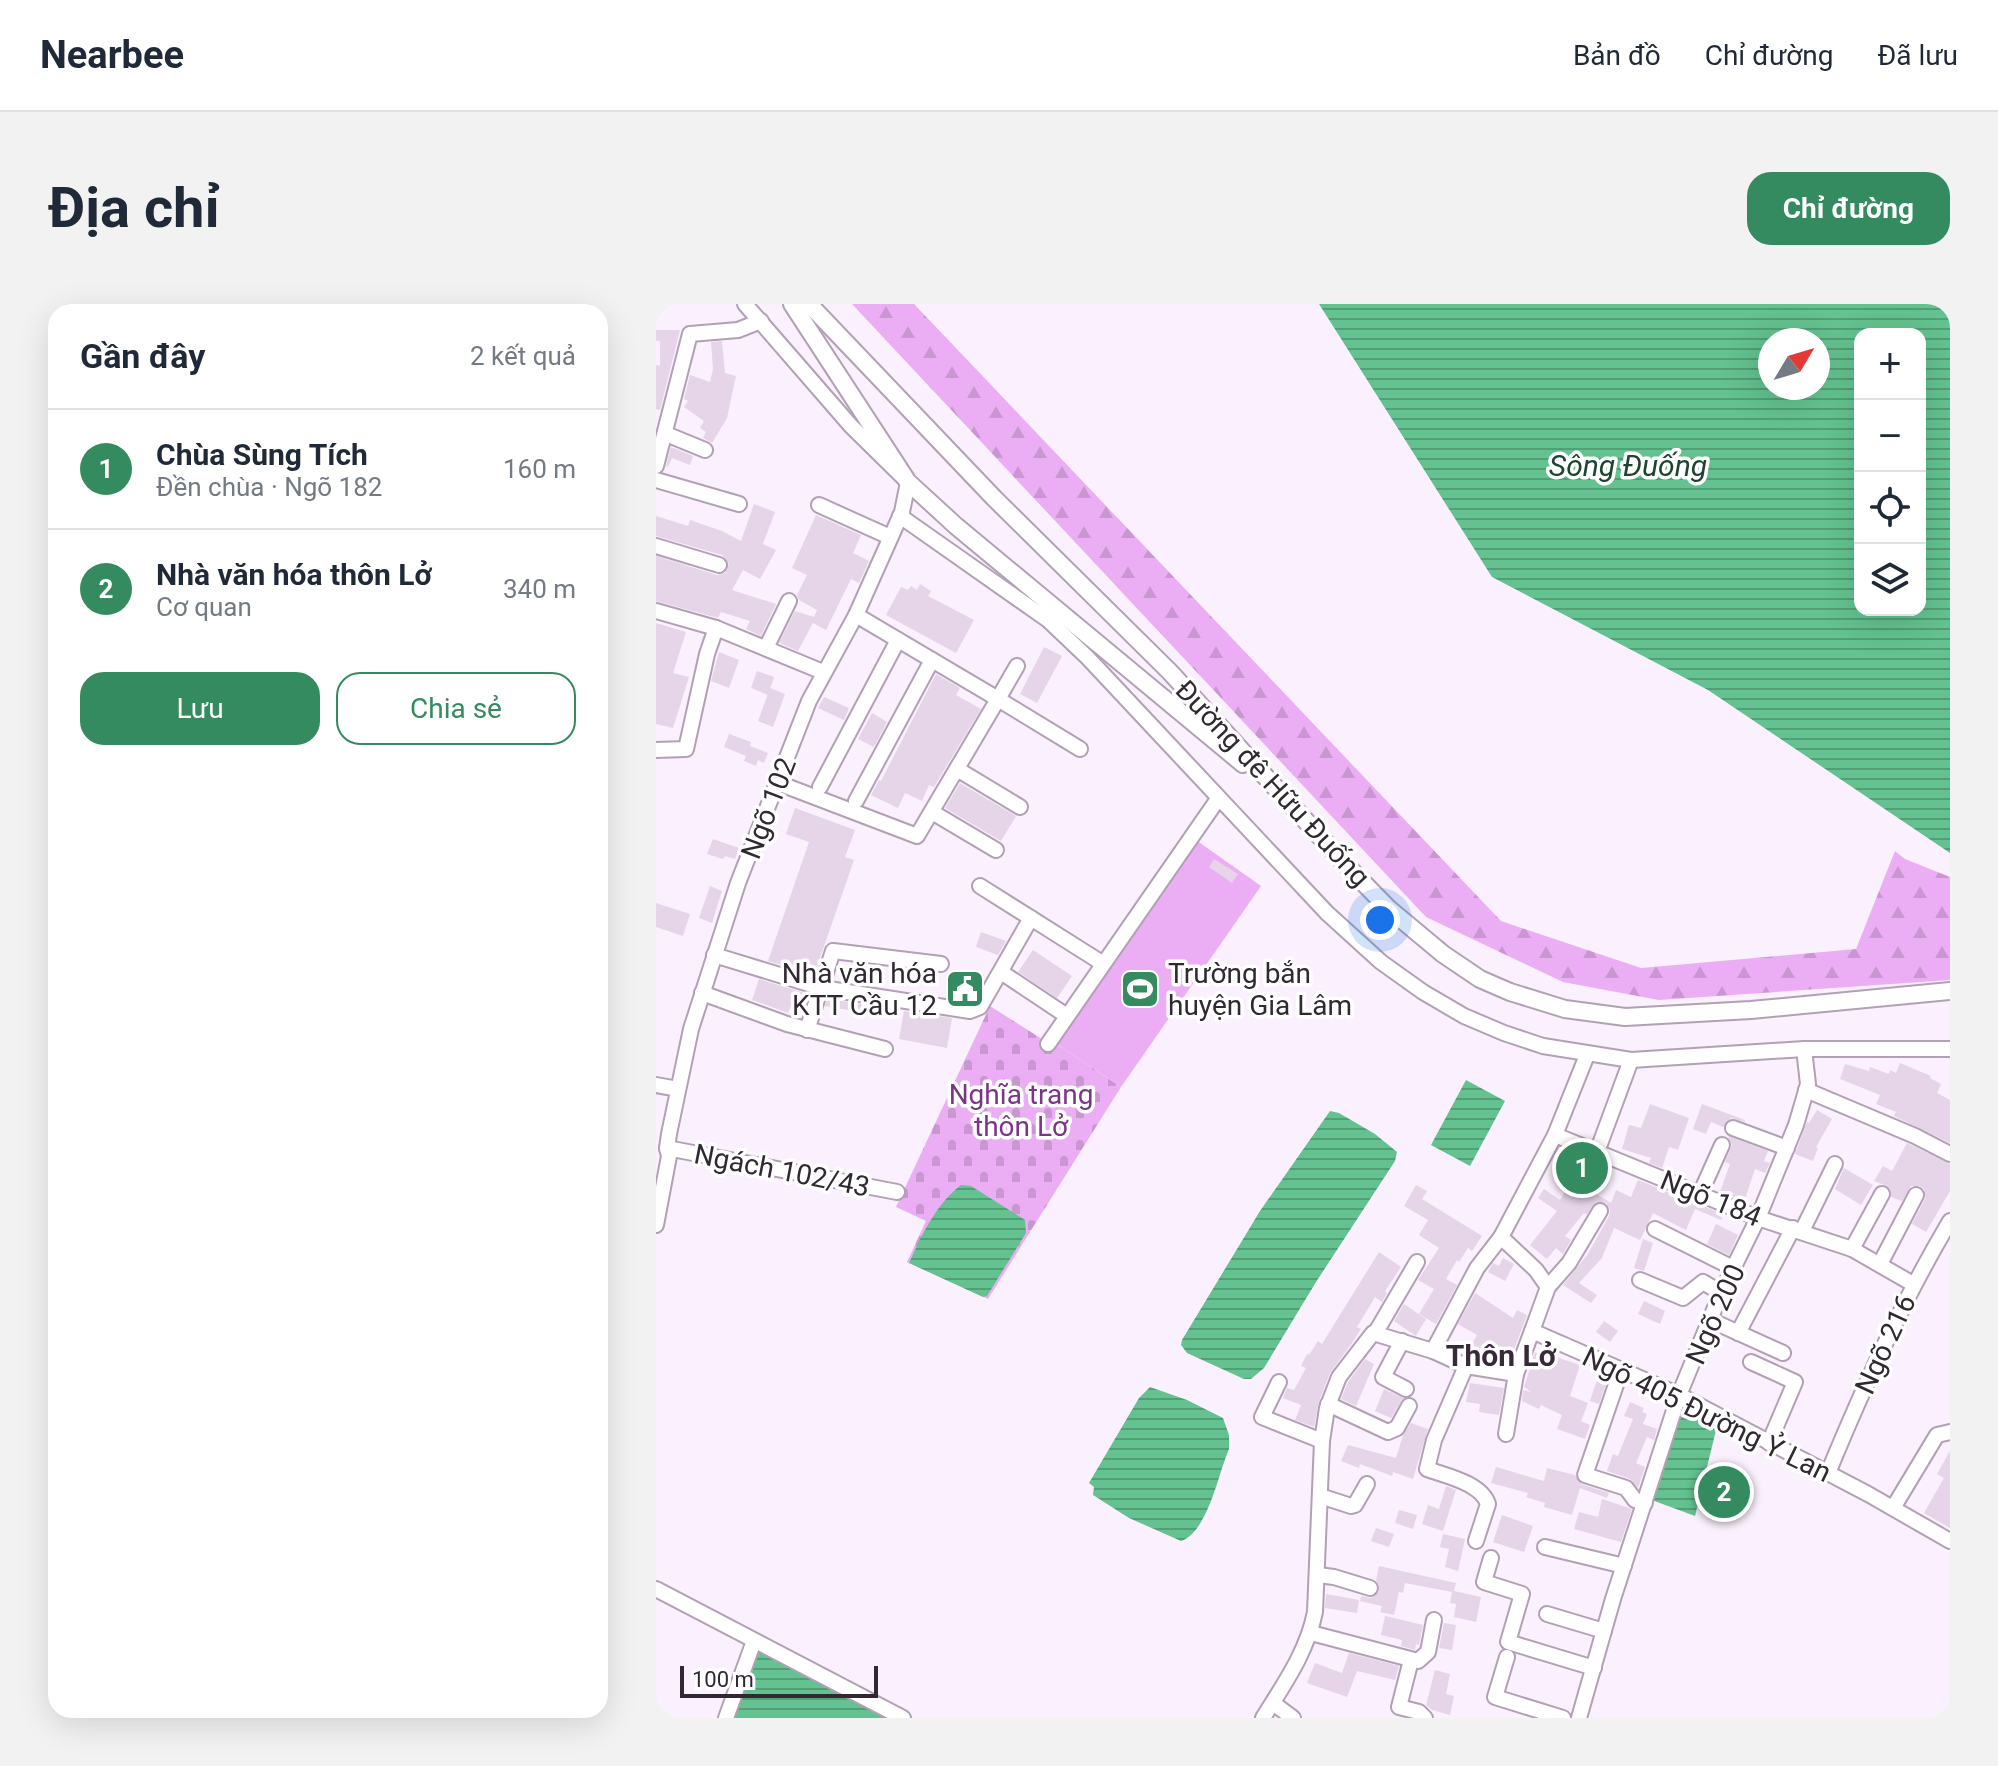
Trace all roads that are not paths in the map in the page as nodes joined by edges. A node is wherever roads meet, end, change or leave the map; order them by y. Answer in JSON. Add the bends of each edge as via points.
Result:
{"nodes":[{"id":1,"x":745,"y":304,"type":"edge"},
{"id":2,"x":792,"y":304,"type":"edge"},
{"id":3,"x":809,"y":304,"type":"edge"},
{"id":4,"x":761,"y":321,"type":"junction"},
{"id":5,"x":666,"y":434,"type":"junction"},
{"id":6,"x":705,"y":450,"type":"dead end"},
{"id":7,"x":656,"y":466,"type":"edge"},
{"id":8,"x":656,"y":480,"type":"edge"},
{"id":9,"x":908,"y":482,"type":"junction"},
{"id":10,"x":739,"y":504,"type":"dead end"},
{"id":11,"x":819,"y":505,"type":"dead end"},
{"id":12,"x":900,"y":516,"type":"junction"},
{"id":13,"x":890,"y":537,"type":"junction"},
{"id":14,"x":656,"y":546,"type":"edge"},
{"id":15,"x":719,"y":565,"type":"dead end"},
{"id":16,"x":789,"y":601,"type":"dead end"},
{"id":17,"x":656,"y":611,"type":"edge"},
{"id":18,"x":856,"y":615,"type":"junction"},
{"id":19,"x":716,"y":628,"type":"junction"},
{"id":20,"x":898,"y":640,"type":"junction"},
{"id":21,"x":766,"y":648,"type":"junction"},
{"id":22,"x":932,"y":660,"type":"junction"},
{"id":23,"x":1017,"y":666,"type":"dead end"},
{"id":24,"x":823,"y":672,"type":"junction"},
{"id":25,"x":998,"y":699,"type":"junction"},
{"id":26,"x":1080,"y":749,"type":"dead end"},
{"id":27,"x":656,"y":750,"type":"edge"},
{"id":28,"x":957,"y":769,"type":"junction"},
{"id":29,"x":778,"y":783,"type":"junction"},
{"id":30,"x":820,"y":787,"type":"dead end"},
{"id":31,"x":1281,"y":796,"type":"junction"},
{"id":32,"x":1218,"y":799,"type":"junction"},
{"id":33,"x":856,"y":801,"type":"dead end"},
{"id":34,"x":1020,"y":807,"type":"dead end"},
{"id":35,"x":932,"y":812,"type":"junction"},
{"id":36,"x":996,"y":850,"type":"dead end"},
{"id":37,"x":980,"y":886,"type":"dead end"},
{"id":38,"x":1031,"y":918,"type":"junction"},
{"id":39,"x":714,"y":955,"type":"junction"},
{"id":40,"x":1102,"y":963,"type":"junction"},
{"id":41,"x":941,"y":964,"type":"dead end"},
{"id":42,"x":1001,"y":972,"type":"junction"},
{"id":43,"x":822,"y":988,"type":"junction"},
{"id":44,"x":1950,"y":991,"type":"edge"},
{"id":45,"x":702,"y":993,"type":"junction"},
{"id":46,"x":1067,"y":1016,"type":"junction"},
{"id":47,"x":807,"y":1030,"type":"junction"},
{"id":48,"x":1048,"y":1044,"type":"dead end"},
{"id":49,"x":885,"y":1049,"type":"dead end"},
{"id":50,"x":1804,"y":1049,"type":"junction"},
{"id":51,"x":1950,"y":1049,"type":"edge"},
{"id":52,"x":1587,"y":1055,"type":"junction"},
{"id":53,"x":1631,"y":1060,"type":"junction"},
{"id":54,"x":656,"y":1085,"type":"edge"},
{"id":55,"x":678,"y":1089,"type":"junction"},
{"id":56,"x":1806,"y":1090,"type":"junction"},
{"id":57,"x":1733,"y":1128,"type":"dead end"},
{"id":58,"x":1555,"y":1135,"type":"junction"},
{"id":59,"x":664,"y":1138,"type":"edge"},
{"id":60,"x":1722,"y":1145,"type":"dead end"},
{"id":61,"x":1787,"y":1148,"type":"junction"},
{"id":62,"x":1597,"y":1152,"type":"junction"},
{"id":63,"x":1950,"y":1154,"type":"edge"},
{"id":64,"x":1835,"y":1164,"type":"dead end"},
{"id":65,"x":897,"y":1192,"type":"dead end"},
{"id":66,"x":1700,"y":1194,"type":"junction"},
{"id":67,"x":1882,"y":1194,"type":"dead end"},
{"id":68,"x":1916,"y":1195,"type":"dead end"},
{"id":69,"x":1600,"y":1211,"type":"dead end"},
{"id":70,"x":1758,"y":1218,"type":"junction"},
{"id":71,"x":1950,"y":1221,"type":"edge"},
{"id":72,"x":656,"y":1225,"type":"edge"},
{"id":73,"x":1655,"y":1229,"type":"dead end"},
{"id":74,"x":1797,"y":1230,"type":"junction"},
{"id":75,"x":1501,"y":1237,"type":"junction"},
{"id":76,"x":1852,"y":1249,"type":"junction"},
{"id":77,"x":1417,"y":1262,"type":"dead end"},
{"id":78,"x":1880,"y":1264,"type":"junction"},
{"id":79,"x":1735,"y":1269,"type":"junction"},
{"id":80,"x":1640,"y":1280,"type":"dead end"},
{"id":81,"x":1913,"y":1284,"type":"junction"},
{"id":82,"x":1548,"y":1287,"type":"junction"},
{"id":83,"x":1721,"y":1293,"type":"junction"},
{"id":84,"x":1710,"y":1320,"type":"junction"},
{"id":85,"x":1532,"y":1331,"type":"junction"},
{"id":86,"x":1376,"y":1332,"type":"junction"},
{"id":87,"x":1738,"y":1333,"type":"junction"},
{"id":88,"x":1402,"y":1341,"type":"junction"},
{"id":89,"x":1433,"y":1351,"type":"junction"},
{"id":90,"x":1783,"y":1353,"type":"dead end"},
{"id":91,"x":1751,"y":1362,"type":"dead end"},
{"id":92,"x":1466,"y":1366,"type":"junction"},
{"id":93,"x":1621,"y":1370,"type":"junction"},
{"id":94,"x":1516,"y":1374,"type":"junction"},
{"id":95,"x":1279,"y":1382,"type":"dead end"},
{"id":96,"x":1406,"y":1389,"type":"dead end"},
{"id":97,"x":1679,"y":1395,"type":"junction"},
{"id":98,"x":1328,"y":1404,"type":"junction"},
{"id":99,"x":1409,"y":1406,"type":"dead end"},
{"id":100,"x":1950,"y":1432,"type":"edge"},
{"id":101,"x":1506,"y":1434,"type":"dead end"},
{"id":102,"x":1322,"y":1441,"type":"junction"},
{"id":103,"x":1769,"y":1443,"type":"junction"},
{"id":104,"x":1828,"y":1473,"type":"junction"},
{"id":105,"x":1367,"y":1484,"type":"dead end"},
{"id":106,"x":1320,"y":1496,"type":"junction"},
{"id":107,"x":1645,"y":1503,"type":"junction"},
{"id":108,"x":1893,"y":1508,"type":"junction"},
{"id":109,"x":1476,"y":1541,"type":"dead end"},
{"id":110,"x":1950,"y":1541,"type":"edge"},
{"id":111,"x":1545,"y":1547,"type":"dead end"},
{"id":112,"x":1491,"y":1558,"type":"dead end"},
{"id":113,"x":1624,"y":1566,"type":"junction"},
{"id":114,"x":1318,"y":1575,"type":"junction"},
{"id":115,"x":1370,"y":1588,"type":"dead end"},
{"id":116,"x":656,"y":1589,"type":"edge"},
{"id":117,"x":1547,"y":1614,"type":"dead end"},
{"id":118,"x":1434,"y":1620,"type":"dead end"},
{"id":119,"x":1604,"y":1631,"type":"junction"},
{"id":120,"x":1311,"y":1633,"type":"junction"},
{"id":121,"x":754,"y":1641,"type":"junction"},
{"id":122,"x":1507,"y":1657,"type":"dead end"},
{"id":123,"x":1411,"y":1660,"type":"junction"},
{"id":124,"x":1594,"y":1668,"type":"junction"},
{"id":125,"x":1273,"y":1703,"type":"junction"},
{"id":126,"x":726,"y":1718,"type":"edge"},
{"id":127,"x":903,"y":1718,"type":"edge"},
{"id":128,"x":1263,"y":1718,"type":"edge"},
{"id":129,"x":1293,"y":1718,"type":"edge"},
{"id":130,"x":1425,"y":1718,"type":"edge"},
{"id":131,"x":1563,"y":1718,"type":"edge"},
{"id":132,"x":1579,"y":1718,"type":"edge"}],
"edges":[{"from":1,"to":4,"type":"street"},
{"from":2,"to":9,"type":"main road"},
{"from":3,"to":31,"type":"main road","name":"Đường đê Hữu Đuống","via":[[1170,672]]},
{"from":4,"to":5,"type":"street","via":[[738,330],[690,334]]},
{"from":4,"to":9,"type":"street","via":[[843,417]]},
{"from":5,"to":6,"type":"street"},
{"from":5,"to":7,"type":"street"},
{"from":8,"to":10,"type":"street"},
{"from":9,"to":12,"type":"street","name":"Ngõ 102"},
{"from":9,"to":31,"type":"main road"},
{"from":11,"to":13,"type":"street"},
{"from":12,"to":13,"type":"street","name":"Ngõ 102"},
{"from":12,"to":32,"type":"street","via":[[1048,620]]},
{"from":13,"to":18,"type":"street","name":"Ngõ 102"},
{"from":14,"to":15,"type":"street"},
{"from":16,"to":21,"type":"street"},
{"from":17,"to":19,"type":"street"},
{"from":18,"to":20,"type":"street"},
{"from":18,"to":24,"type":"street","name":"Ngõ 102"},
{"from":19,"to":21,"type":"street"},
{"from":19,"to":27,"type":"street","via":[[686,749]]},
{"from":20,"to":22,"type":"street"},
{"from":20,"to":30,"type":"street"},
{"from":21,"to":24,"type":"street"},
{"from":22,"to":25,"type":"street"},
{"from":22,"to":33,"type":"street"},
{"from":23,"to":25,"type":"street"},
{"from":24,"to":29,"type":"street","name":"Ngõ 102"},
{"from":25,"to":26,"type":"street"},
{"from":25,"to":28,"type":"street"},
{"from":28,"to":34,"type":"street"},
{"from":28,"to":35,"type":"street"},
{"from":29,"to":35,"type":"street","via":[[917,836]]},
{"from":29,"to":39,"type":"street","name":"Ngõ 102"},
{"from":31,"to":44,"type":"main road","name":"Đường đê Hữu Đuống","via":[[1389,909],[1443,954],[1480,979],[1565,1009],[1625,1017]]},
{"from":32,"to":40,"type":"street"},
{"from":32,"to":52,"type":"street","via":[[1327,913],[1423,992],[1504,1033]]},
{"from":35,"to":36,"type":"street"},
{"from":37,"to":38,"type":"street"},
{"from":38,"to":40,"type":"street"},
{"from":38,"to":42,"type":"street"},
{"from":39,"to":43,"type":"street"},
{"from":39,"to":45,"type":"street","name":"Ngõ 102"},
{"from":40,"to":46,"type":"street"},
{"from":41,"to":43,"type":"street","via":[[833,951]]},
{"from":42,"to":43,"type":"street","via":[[980,1007],[970,1011]]},
{"from":42,"to":46,"type":"street"},
{"from":43,"to":47,"type":"street"},
{"from":45,"to":47,"type":"street"},
{"from":45,"to":55,"type":"street","name":"Ngõ 102"},
{"from":46,"to":48,"type":"street"},
{"from":47,"to":49,"type":"street"},
{"from":50,"to":51,"type":"street"},
{"from":50,"to":53,"type":"street"},
{"from":50,"to":56,"type":"street","name":"Ngõ 200"},
{"from":52,"to":53,"type":"street"},
{"from":52,"to":58,"type":"street"},
{"from":53,"to":62,"type":"street"},
{"from":54,"to":55,"type":"street"},
{"from":55,"to":59,"type":"street","name":"Ngõ 102"},
{"from":56,"to":61,"type":"street","name":"Ngõ 200"},
{"from":56,"to":63,"type":"street"},
{"from":57,"to":61,"type":"street"},
{"from":58,"to":62,"type":"street","name":"Ngõ 184"},
{"from":58,"to":75,"type":"street"},
{"from":59,"to":65,"type":"street","name":"Ngách 102/43"},
{"from":59,"to":72,"type":"street","name":"Ngõ 102","via":[[669,1156]]},
{"from":60,"to":66,"type":"street"},
{"from":61,"to":70,"type":"street","name":"Ngõ 200"},
{"from":62,"to":66,"type":"street","name":"Ngõ 184"},
{"from":64,"to":74,"type":"street"},
{"from":66,"to":70,"type":"street","name":"Ngõ 184"},
{"from":67,"to":76,"type":"street"},
{"from":68,"to":78,"type":"street"},
{"from":69,"to":82,"type":"street"},
{"from":70,"to":74,"type":"street","name":"Ngõ 184"},
{"from":70,"to":79,"type":"street","name":"Ngõ 200"},
{"from":71,"to":81,"type":"street","name":"Ngõ 216"},
{"from":73,"to":79,"type":"street"},
{"from":74,"to":76,"type":"street","name":"Ngõ 184"},
{"from":74,"to":87,"type":"street"},
{"from":75,"to":82,"type":"street"},
{"from":75,"to":89,"type":"street","via":[[1477,1268]]},
{"from":76,"to":78,"type":"street","name":"Ngõ 184"},
{"from":77,"to":86,"type":"street"},
{"from":78,"to":81,"type":"street","name":"Ngõ 184"},
{"from":79,"to":83,"type":"street","name":"Ngõ 200"},
{"from":80,"to":83,"type":"street","via":[[1683,1298],[1703,1282]]},
{"from":81,"to":104,"type":"street","name":"Ngõ 216"},
{"from":82,"to":85,"type":"street"},
{"from":83,"to":84,"type":"street","name":"Ngõ 200"},
{"from":84,"to":87,"type":"street"},
{"from":84,"to":97,"type":"street","name":"Ngõ 200"},
{"from":85,"to":93,"type":"street","name":"Ngõ 405 Đường Ỷ Lan"},
{"from":85,"to":94,"type":"street"},
{"from":86,"to":88,"type":"street"},
{"from":86,"to":98,"type":"street","via":[[1347,1364]]},
{"from":87,"to":90,"type":"street"},
{"from":88,"to":89,"type":"street"},
{"from":88,"to":96,"type":"street","via":[[1383,1377]]},
{"from":89,"to":92,"type":"street"},
{"from":91,"to":103,"type":"street","via":[[1795,1382]]},
{"from":92,"to":94,"type":"street"},
{"from":92,"to":109,"type":"street","via":[[1427,1469],[1482,1492],[1488,1504]]},
{"from":93,"to":97,"type":"street","name":"Ngõ 405 Đường Ỷ Lan"},
{"from":93,"to":107,"type":"street","via":[[1585,1475],[1626,1488]]},
{"from":94,"to":101,"type":"street"},
{"from":95,"to":102,"type":"street","via":[[1262,1417]]},
{"from":97,"to":103,"type":"street","name":"Ngõ 405 Đường Ỷ Lan"},
{"from":97,"to":107,"type":"street","name":"Ngõ 200"},
{"from":98,"to":99,"type":"street","via":[[1388,1432],[1397,1428]]},
{"from":98,"to":102,"type":"street"},
{"from":100,"to":108,"type":"street","via":[[1937,1435]]},
{"from":102,"to":106,"type":"street"},
{"from":103,"to":104,"type":"street","name":"Ngõ 405 Đường Ỷ Lan"},
{"from":104,"to":108,"type":"street","name":"Ngõ 405 Đường Ỷ Lan"},
{"from":105,"to":106,"type":"street","via":[[1351,1506]]},
{"from":106,"to":114,"type":"street"},
{"from":107,"to":113,"type":"street","name":"Ngõ 200"},
{"from":108,"to":110,"type":"street","name":"Ngõ 405 Đường Ỷ Lan"},
{"from":111,"to":113,"type":"street"},
{"from":112,"to":124,"type":"street","via":[[1484,1582],[1522,1594],[1508,1642]]},
{"from":113,"to":119,"type":"street","name":"Ngõ 200"},
{"from":114,"to":115,"type":"street"},
{"from":114,"to":120,"type":"street"},
{"from":116,"to":121,"type":"street"},
{"from":117,"to":119,"type":"street"},
{"from":118,"to":123,"type":"street","via":[[1428,1652]]},
{"from":119,"to":124,"type":"street","name":"Ngõ 200"},
{"from":120,"to":123,"type":"street"},
{"from":120,"to":125,"type":"street"},
{"from":121,"to":126,"type":"street"},
{"from":121,"to":127,"type":"street"},
{"from":122,"to":131,"type":"street","via":[[1495,1697]]},
{"from":123,"to":130,"type":"street","via":[[1399,1707]]},
{"from":124,"to":132,"type":"street","name":"Ngõ 200"},
{"from":125,"to":128,"type":"street"},
{"from":125,"to":129,"type":"street"}]}
